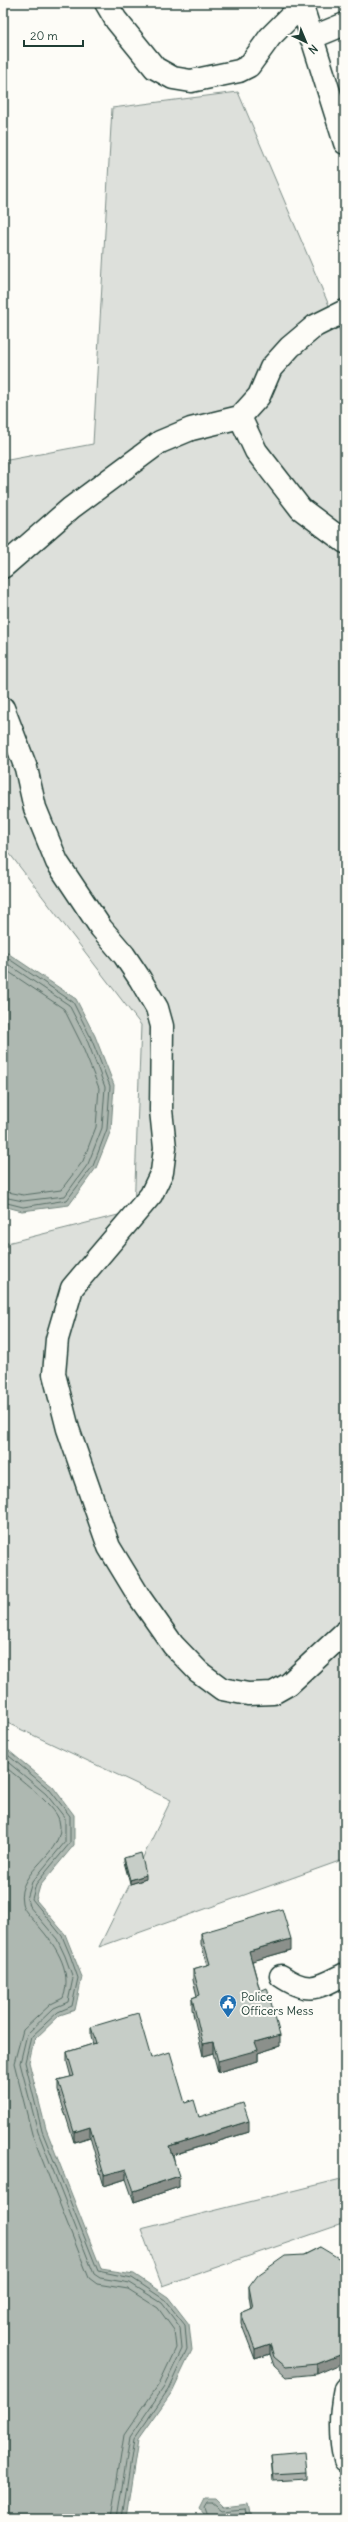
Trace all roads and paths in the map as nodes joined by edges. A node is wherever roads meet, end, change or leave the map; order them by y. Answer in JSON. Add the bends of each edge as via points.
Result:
{"nodes":[{"id":1,"x":106,"y":3,"type":"edge"},
{"id":2,"x":301,"y":4,"type":"edge"},
{"id":3,"x":345,"y":24,"type":"edge"},
{"id":4,"x":311,"y":38,"type":"junction"},
{"id":5,"x":345,"y":143,"type":"edge"},
{"id":6,"x":345,"y":311,"type":"edge"},
{"id":7,"x":240,"y":416,"type":"junction"},
{"id":8,"x":345,"y":542,"type":"edge"},
{"id":9,"x":3,"y":567,"type":"edge"},
{"id":10,"x":3,"y":708,"type":"edge"},
{"id":11,"x":345,"y":1632,"type":"edge"},
{"id":12,"x":345,"y":1974,"type":"edge"},
{"id":13,"x":281,"y":1976,"type":"dead end"},
{"id":14,"x":345,"y":2389,"type":"edge"},
{"id":15,"x":345,"y":2460,"type":"edge"}],
"edges":[{"from":1,"to":2,"type":"street","via":[[116,20],[155,68],[173,78],[191,81],[239,71],[249,66],[270,37]]},
{"from":2,"to":4,"type":"street"},
{"from":3,"to":4,"type":"street"},
{"from":4,"to":5,"type":"street"},
{"from":6,"to":7,"type":"street","via":[[315,326],[290,347],[271,368],[259,396]]},
{"from":7,"to":8,"type":"street","via":[[256,451],[301,509]]},
{"from":7,"to":9,"type":"street","via":[[191,429],[160,442],[71,508]]},
{"from":10,"to":11,"type":"street","via":[[26,768],[35,808],[57,862],[101,928],[124,955],[157,1008],[162,1026],[161,1110],[165,1148],[162,1172],[147,1200],[72,1288],[57,1339],[54,1374],[66,1422],[109,1547],[173,1645],[199,1672],[222,1689],[248,1694],[273,1693],[289,1684]]},
{"from":12,"to":13,"type":"street","via":[[322,1985],[305,1989]]},
{"from":14,"to":15,"type":"street","via":[[340,2420]]}]}
